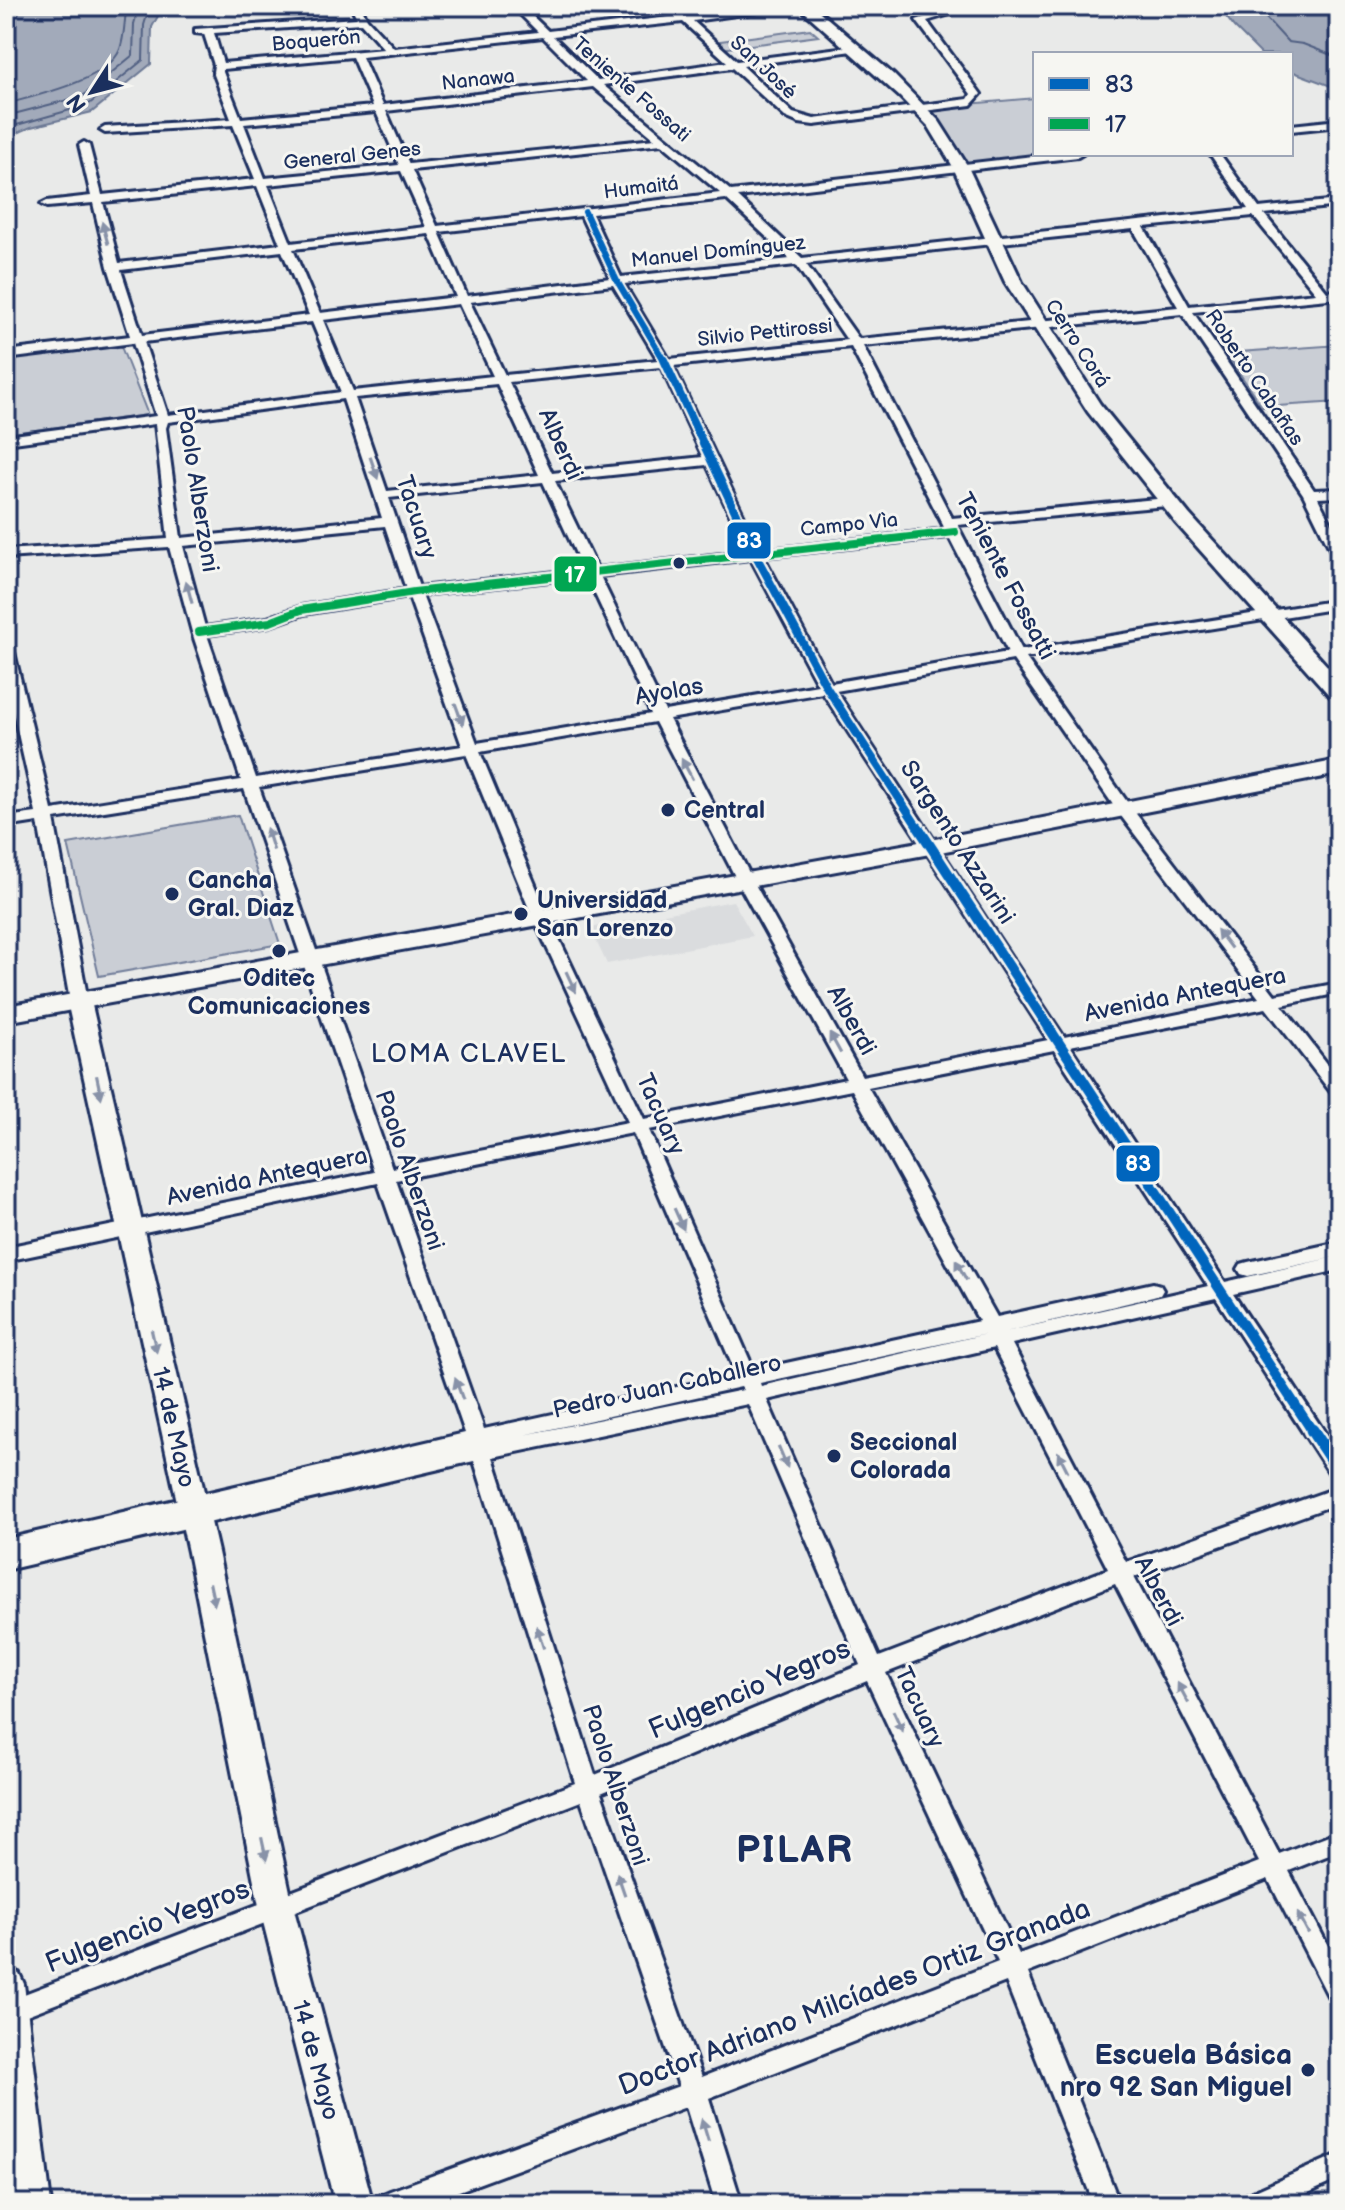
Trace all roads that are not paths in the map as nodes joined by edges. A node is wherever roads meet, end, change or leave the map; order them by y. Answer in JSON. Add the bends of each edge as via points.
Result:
{"nodes":[{"id":1,"x":356,"y":6,"type":"edge"},
{"id":2,"x":517,"y":6,"type":"edge"},
{"id":3,"x":672,"y":6,"type":"edge"},
{"id":4,"x":798,"y":6,"type":"edge"},
{"id":5,"x":805,"y":6,"type":"edge"},
{"id":6,"x":972,"y":6,"type":"edge"},
{"id":7,"x":685,"y":19,"type":"junction"},
{"id":8,"x":363,"y":20,"type":"junction"},
{"id":9,"x":546,"y":35,"type":"junction"},
{"id":10,"x":852,"y":48,"type":"junction"},
{"id":11,"x":392,"y":51,"type":"junction"},
{"id":12,"x":356,"y":55,"type":"junction"},
{"id":13,"x":736,"y":65,"type":"junction"},
{"id":14,"x":219,"y":66,"type":"junction"},
{"id":15,"x":597,"y":85,"type":"junction"},
{"id":16,"x":379,"y":107,"type":"junction"},
{"id":17,"x":919,"y":108,"type":"junction"},
{"id":18,"x":238,"y":120,"type":"junction"},
{"id":19,"x":1334,"y":124,"type":"edge"},
{"id":20,"x":1293,"y":128,"type":"edge"},
{"id":21,"x":105,"y":130,"type":"dead end"},
{"id":22,"x":1339,"y":136,"type":"edge"},
{"id":23,"x":662,"y":141,"type":"junction"},
{"id":24,"x":84,"y":145,"type":"dead end"},
{"id":25,"x":1062,"y":156,"type":"edge"},
{"id":26,"x":1216,"y":156,"type":"edge"},
{"id":27,"x":407,"y":168,"type":"junction"},
{"id":28,"x":963,"y":168,"type":"junction"},
{"id":29,"x":261,"y":183,"type":"junction"},
{"id":30,"x":728,"y":194,"type":"junction"},
{"id":31,"x":97,"y":199,"type":"junction"},
{"id":32,"x":1339,"y":203,"type":"edge"},
{"id":33,"x":47,"y":204,"type":"dead end"},
{"id":34,"x":1255,"y":211,"type":"junction"},
{"id":35,"x":585,"y":212,"type":"junction"},
{"id":36,"x":1136,"y":224,"type":"junction"},
{"id":37,"x":435,"y":231,"type":"junction"},
{"id":38,"x":991,"y":239,"type":"junction"},
{"id":39,"x":287,"y":248,"type":"junction"},
{"id":40,"x":798,"y":260,"type":"junction"},
{"id":41,"x":114,"y":267,"type":"junction"},
{"id":42,"x":617,"y":281,"type":"junction"},
{"id":43,"x":1339,"y":294,"type":"edge"},
{"id":44,"x":1324,"y":295,"type":"junction"},
{"id":45,"x":463,"y":299,"type":"junction"},
{"id":46,"x":1185,"y":309,"type":"junction"},
{"id":47,"x":317,"y":316,"type":"junction"},
{"id":48,"x":1037,"y":323,"type":"junction"},
{"id":49,"x":136,"y":338,"type":"junction"},
{"id":50,"x":855,"y":343,"type":"junction"},
{"id":51,"x":6,"y":355,"type":"edge"},
{"id":52,"x":665,"y":362,"type":"junction"},
{"id":53,"x":503,"y":379,"type":"junction"},
{"id":54,"x":348,"y":395,"type":"junction"},
{"id":55,"x":163,"y":419,"type":"junction"},
{"id":56,"x":6,"y":440,"type":"edge"},
{"id":57,"x":713,"y":460,"type":"junction"},
{"id":58,"x":548,"y":479,"type":"junction"},
{"id":59,"x":1339,"y":493,"type":"edge"},
{"id":60,"x":1310,"y":494,"type":"junction"},
{"id":61,"x":384,"y":495,"type":"junction"},
{"id":62,"x":1167,"y":502,"type":"junction"},
{"id":63,"x":391,"y":521,"type":"junction"},
{"id":64,"x":952,"y":527,"type":"junction"},
{"id":65,"x":175,"y":543,"type":"junction"},
{"id":66,"x":1339,"y":553,"type":"edge"},
{"id":67,"x":6,"y":554,"type":"edge"},
{"id":68,"x":755,"y":554,"type":"junction"},
{"id":69,"x":590,"y":574,"type":"junction"},
{"id":70,"x":414,"y":592,"type":"junction"},
{"id":71,"x":1339,"y":604,"type":"edge"},
{"id":72,"x":1272,"y":613,"type":"junction"},
{"id":73,"x":199,"y":632,"type":"junction"},
{"id":74,"x":6,"y":648,"type":"edge"},
{"id":75,"x":1017,"y":655,"type":"junction"},
{"id":76,"x":827,"y":688,"type":"junction"},
{"id":77,"x":1339,"y":692,"type":"edge"},
{"id":78,"x":660,"y":717,"type":"junction"},
{"id":79,"x":471,"y":749,"type":"junction"},
{"id":80,"x":1339,"y":767,"type":"edge"},
{"id":81,"x":1339,"y":778,"type":"edge"},
{"id":82,"x":253,"y":784,"type":"junction"},
{"id":83,"x":1128,"y":814,"type":"junction"},
{"id":84,"x":45,"y":816,"type":"junction"},
{"id":85,"x":6,"y":822,"type":"edge"},
{"id":86,"x":932,"y":852,"type":"junction"},
{"id":87,"x":746,"y":884,"type":"junction"},
{"id":88,"x":542,"y":920,"type":"junction"},
{"id":89,"x":310,"y":963,"type":"junction"},
{"id":90,"x":1339,"y":988,"type":"edge"},
{"id":91,"x":1339,"y":995,"type":"edge"},
{"id":92,"x":1273,"y":1004,"type":"junction"},
{"id":93,"x":81,"y":1006,"type":"junction"},
{"id":94,"x":6,"y":1014,"type":"edge"},
{"id":95,"x":6,"y":1024,"type":"edge"},
{"id":96,"x":1064,"y":1048,"type":"junction"},
{"id":97,"x":860,"y":1088,"type":"junction"},
{"id":98,"x":1339,"y":1091,"type":"edge"},
{"id":99,"x":640,"y":1130,"type":"junction"},
{"id":100,"x":385,"y":1180,"type":"junction"},
{"id":101,"x":130,"y":1233,"type":"junction"},
{"id":102,"x":1339,"y":1249,"type":"edge"},
{"id":103,"x":6,"y":1254,"type":"edge"},
{"id":104,"x":6,"y":1262,"type":"edge"},
{"id":105,"x":1339,"y":1263,"type":"edge"},
{"id":106,"x":1217,"y":1282,"type":"junction"},
{"id":107,"x":996,"y":1332,"type":"junction"},
{"id":108,"x":753,"y":1388,"type":"junction"},
{"id":109,"x":479,"y":1445,"type":"junction"},
{"id":110,"x":1339,"y":1471,"type":"edge"},
{"id":111,"x":1339,"y":1495,"type":"edge"},
{"id":112,"x":193,"y":1512,"type":"junction"},
{"id":113,"x":6,"y":1547,"type":"edge"},
{"id":114,"x":6,"y":1562,"type":"edge"},
{"id":115,"x":1120,"y":1573,"type":"junction"},
{"id":116,"x":873,"y":1669,"type":"junction"},
{"id":117,"x":588,"y":1788,"type":"junction"},
{"id":118,"x":1339,"y":1841,"type":"edge"},
{"id":119,"x":1273,"y":1865,"type":"junction"},
{"id":120,"x":276,"y":1906,"type":"junction"},
{"id":121,"x":1013,"y":1967,"type":"junction"},
{"id":122,"x":1339,"y":1992,"type":"edge"},
{"id":123,"x":7,"y":2002,"type":"edge"},
{"id":124,"x":694,"y":2092,"type":"junction"},
{"id":125,"x":1339,"y":2166,"type":"edge"},
{"id":126,"x":32,"y":2204,"type":"edge"},
{"id":127,"x":354,"y":2204,"type":"edge"},
{"id":128,"x":390,"y":2204,"type":"edge"},
{"id":129,"x":729,"y":2204,"type":"edge"},
{"id":130,"x":1107,"y":2204,"type":"edge"},
{"id":131,"x":1255,"y":2204,"type":"edge"}],
"edges":[{"from":1,"to":8,"type":"street"},
{"from":2,"to":9,"type":"street","name":"Teniente Fossati"},
{"from":3,"to":7,"type":"street","name":"San José"},
{"from":4,"to":7,"type":"street","name":"Boquerón"},
{"from":5,"to":10,"type":"street","name":"Cerro Corá"},
{"from":6,"to":17,"type":"street","via":[[921,20],[976,94],[971,102]]},
{"from":7,"to":9,"type":"street","name":"Boquerón"},
{"from":7,"to":13,"type":"street","name":"San José"},
{"from":8,"to":11,"type":"street"},
{"from":8,"to":14,"type":"street","name":"Tacuary","via":[[203,30]]},
{"from":9,"to":11,"type":"street","name":"Boquerón"},
{"from":9,"to":15,"type":"street","name":"Teniente Fossati"},
{"from":10,"to":13,"type":"street","name":"Nanawa"},
{"from":10,"to":17,"type":"street","name":"Cerro Corá"},
{"from":11,"to":12,"type":"street","name":"Boquerón"},
{"from":12,"to":14,"type":"street","name":"Boquerón"},
{"from":12,"to":16,"type":"street","name":"Alberdi"},
{"from":13,"to":15,"type":"street","name":"Nanawa"},
{"from":13,"to":17,"type":"street","name":"San José","via":[[799,120]]},
{"from":14,"to":18,"type":"street","name":"Tacuary"},
{"from":15,"to":16,"type":"street","name":"Nanawa"},
{"from":15,"to":23,"type":"street","name":"Teniente Fossati"},
{"from":16,"to":18,"type":"street","name":"Nanawa"},
{"from":16,"to":27,"type":"street","name":"Alberdi"},
{"from":17,"to":28,"type":"street","name":"Cerro Corá"},
{"from":18,"to":21,"type":"street","name":"Nanawa"},
{"from":18,"to":29,"type":"street","name":"Tacuary"},
{"from":19,"to":20,"type":"street"},
{"from":19,"to":22,"type":"street"},
{"from":23,"to":27,"type":"street","name":"General Genes"},
{"from":23,"to":30,"type":"street","name":"Teniente Fossati"},
{"from":24,"to":31,"type":"street","name":"Paolo Alberzoni"},
{"from":25,"to":28,"type":"street","name":"Humaitá"},
{"from":26,"to":34,"type":"street"},
{"from":27,"to":29,"type":"street","name":"General Genes"},
{"from":27,"to":37,"type":"street","name":"Alberdi"},
{"from":28,"to":30,"type":"street","name":"Humaitá"},
{"from":28,"to":38,"type":"street","name":"Cerro Corá"},
{"from":29,"to":31,"type":"street","name":"General Genes"},
{"from":29,"to":39,"type":"street","name":"Tacuary"},
{"from":30,"to":35,"type":"street","name":"Humaitá"},
{"from":30,"to":40,"type":"street","name":"Teniente Fossatti"},
{"from":31,"to":33,"type":"street","name":"General Genes"},
{"from":41,"to":31,"type":"street","name":"Paolo Alberzoni","one_way":true},
{"from":32,"to":34,"type":"street","name":"Manuel Domínguez"},
{"from":34,"to":36,"type":"street","name":"Manuel Domínguez"},
{"from":34,"to":44,"type":"street"},
{"from":35,"to":37,"type":"street","name":"Humaitá"},
{"from":35,"to":42,"type":"street","name":"Sargento Azzarini"},
{"from":36,"to":38,"type":"street","name":"Manuel Domínguez"},
{"from":36,"to":46,"type":"street","name":"Roberto Cabañas"},
{"from":37,"to":39,"type":"street","name":"Humaitá"},
{"from":37,"to":45,"type":"street","name":"Alberdi"},
{"from":38,"to":40,"type":"street","name":"Manuel Domínguez"},
{"from":38,"to":48,"type":"street","name":"Cerro Corá"},
{"from":39,"to":41,"type":"street","name":"Humaitá"},
{"from":39,"to":47,"type":"street","name":"Tacuary"},
{"from":40,"to":42,"type":"street","name":"Manuel Domínguez"},
{"from":40,"to":50,"type":"street","name":"Teniente Fossatti"},
{"from":41,"to":49,"type":"street","name":"Paolo Alberzoni"},
{"from":42,"to":45,"type":"street","name":"Manuel Domínguez"},
{"from":42,"to":52,"type":"street","name":"Sargento Azzarini"},
{"from":43,"to":44,"type":"street","name":"Silvio Pettirossi"},
{"from":44,"to":46,"type":"street","name":"Silvio Pettirossi"},
{"from":45,"to":47,"type":"street","name":"Manuel Domínguez"},
{"from":45,"to":53,"type":"street","name":"Alberdi"},
{"from":46,"to":48,"type":"street","name":"Silvio Pettirossi"},
{"from":46,"to":60,"type":"street","name":"Roberto Cabañas"},
{"from":47,"to":49,"type":"street","name":"Manuel Domínguez"},
{"from":47,"to":54,"type":"street","name":"Tacuary"},
{"from":48,"to":50,"type":"street","name":"Silvio Pettirossi"},
{"from":48,"to":62,"type":"street","name":"Cerro Corá"},
{"from":49,"to":51,"type":"street","name":"Manuel Domínguez"},
{"from":49,"to":55,"type":"street","name":"Paolo Alberzoni"},
{"from":50,"to":52,"type":"street","name":"Silvio Pettirossi"},
{"from":50,"to":64,"type":"street","name":"Teniente Fossatti"},
{"from":52,"to":53,"type":"street","name":"Silvio Pettirossi"},
{"from":52,"to":57,"type":"street","name":"Sargento Azzarini"},
{"from":53,"to":54,"type":"street","name":"Silvio Pettirossi"},
{"from":53,"to":58,"type":"street","name":"Alberdi"},
{"from":54,"to":55,"type":"street","name":"Silvio Pettirossi"},
{"from":54,"to":61,"type":"street","name":"Tacuary","one_way":true},
{"from":55,"to":56,"type":"street","name":"Silvio Pettirossi"},
{"from":55,"to":65,"type":"street","name":"Paolo Alberzoni"},
{"from":57,"to":58,"type":"street"},
{"from":57,"to":68,"type":"street","name":"Sargento Azzarini"},
{"from":58,"to":61,"type":"street"},
{"from":58,"to":69,"type":"street","name":"Alberdi"},
{"from":59,"to":60,"type":"street"},
{"from":60,"to":66,"type":"street","name":"Roberto Cabañas"},
{"from":61,"to":63,"type":"street","name":"Tacuary"},
{"from":62,"to":64,"type":"street","name":"Campo Vìa"},
{"from":62,"to":72,"type":"street","name":"Cerro Corá"},
{"from":63,"to":65,"type":"street"},
{"from":63,"to":70,"type":"street","name":"Tacuary"},
{"from":64,"to":68,"type":"street","name":"Campo Vìa"},
{"from":64,"to":75,"type":"street","name":"Teniente Fossatti"},
{"from":65,"to":67,"type":"street"},
{"from":73,"to":65,"type":"street","name":"Paolo Alberzoni","one_way":true},
{"from":68,"to":69,"type":"street","name":"Campo Vìa"},
{"from":68,"to":76,"type":"street","name":"Sargento Azzarini"},
{"from":69,"to":70,"type":"street","name":"Campo Vìa"},
{"from":69,"to":78,"type":"street","name":"Alberdi"},
{"from":70,"to":73,"type":"street","name":"Campo Vìa"},
{"from":70,"to":79,"type":"street","name":"Tacuary","one_way":true},
{"from":71,"to":72,"type":"street","name":"Ayolas"},
{"from":72,"to":75,"type":"street","name":"Ayolas"},
{"from":72,"to":77,"type":"street","name":"Cerro Corá"},
{"from":73,"to":82,"type":"street","name":"Paolo Alberzoni"},
{"from":74,"to":84,"type":"street","name":"14 de Mayo"},
{"from":75,"to":76,"type":"street","name":"Ayolas"},
{"from":75,"to":83,"type":"street","name":"Teniente Fossatti"},
{"from":76,"to":78,"type":"street","name":"Ayolas"},
{"from":76,"to":86,"type":"street","name":"Sargento Azzarini"},
{"from":78,"to":79,"type":"street","name":"Ayolas"},
{"from":87,"to":78,"type":"street","name":"Alberdi","one_way":true},
{"from":79,"to":82,"type":"street","name":"Ayolas"},
{"from":79,"to":88,"type":"street","name":"Tacuary"},
{"from":80,"to":83,"type":"main road"},
{"from":81,"to":83,"type":"main road"},
{"from":82,"to":84,"type":"street","name":"Ayolas"},
{"from":89,"to":82,"type":"street","name":"Paolo Alberzoni","one_way":true},
{"from":83,"to":86,"type":"main road"},
{"from":92,"to":83,"type":"street","name":"Teniente Fossatti","one_way":true},
{"from":84,"to":85,"type":"street","name":"Ayolas"},
{"from":84,"to":93,"type":"street","name":"14 de Mayo"},
{"from":86,"to":87,"type":"main road"},
{"from":86,"to":96,"type":"street","name":"Sargento Azzarini"},
{"from":87,"to":88,"type":"main road"},
{"from":97,"to":87,"type":"street","name":"Alberdi","one_way":true},
{"from":88,"to":89,"type":"main road"},
{"from":88,"to":99,"type":"street","name":"Tacuary","one_way":true},
{"from":89,"to":93,"type":"main road"},
{"from":89,"to":100,"type":"street","name":"Paolo Alberzoni"},
{"from":90,"to":92,"type":"street","name":"Avenida Antequera"},
{"from":91,"to":92,"type":"street","name":"Avenida Antequera"},
{"from":92,"to":96,"type":"street","name":"Avenida Antequera"},
{"from":92,"to":98,"type":"street","name":"Teniente Fossatti"},
{"from":93,"to":94,"type":"main road"},
{"from":93,"to":95,"type":"main road"},
{"from":93,"to":101,"type":"street","name":"14 de Mayo","one_way":true},
{"from":96,"to":97,"type":"street","name":"Avenida Antequera"},
{"from":96,"to":106,"type":"street","name":"Sargento Azzarini"},
{"from":97,"to":99,"type":"street","name":"Avenida Antequera"},
{"from":107,"to":97,"type":"street","name":"Alberdi","one_way":true},
{"from":99,"to":100,"type":"street","name":"Avenida Antequera"},
{"from":99,"to":108,"type":"street","name":"Tacuary","one_way":true},
{"from":100,"to":101,"type":"street","name":"Avenida Antequera"},
{"from":109,"to":100,"type":"street","name":"Paolo Alberzoni","one_way":true},
{"from":101,"to":103,"type":"street","name":"Avenida Antequera"},
{"from":101,"to":104,"type":"street","name":"Avenida Antequera"},
{"from":101,"to":112,"type":"street","name":"14 de Mayo","one_way":true},
{"from":102,"to":106,"type":"street","name":"Pedro Juan Caballero"},
{"from":105,"to":106,"type":"street","name":"Pedro Juan Caballero"},
{"from":106,"to":107,"type":"street","name":"Pedro Juan Caballero"},
{"from":106,"to":110,"type":"street","name":"Sargento Azzarini"},
{"from":107,"to":108,"type":"street","name":"Pedro Juan Caballero"},
{"from":115,"to":107,"type":"street","name":"Alberdi","one_way":true},
{"from":108,"to":109,"type":"street","name":"Pedro Juan Caballero"},
{"from":108,"to":116,"type":"street","name":"Tacuary","one_way":true},
{"from":109,"to":112,"type":"street","name":"Pedro Juan Caballero"},
{"from":117,"to":109,"type":"street","name":"Paolo Alberzoni","one_way":true},
{"from":111,"to":115,"type":"street","name":"Fulgencio Yegros"},
{"from":112,"to":113,"type":"street","name":"Pedro Juan Caballero"},
{"from":112,"to":114,"type":"street","name":"Pedro Juan Caballero"},
{"from":112,"to":120,"type":"street","name":"14 de Mayo","one_way":true},
{"from":115,"to":116,"type":"street","name":"Fulgencio Yegros"},
{"from":119,"to":115,"type":"street","name":"Alberdi","one_way":true},
{"from":116,"to":117,"type":"street","name":"Fulgencio Yegros"},
{"from":116,"to":121,"type":"street","name":"Tacuary","one_way":true},
{"from":117,"to":120,"type":"street","name":"Fulgencio Yegros"},
{"from":124,"to":117,"type":"street","name":"Paolo Alberzoni","one_way":true},
{"from":118,"to":119,"type":"street","name":"Doctor Adriano Milcíades Ortiz Granada"},
{"from":119,"to":121,"type":"street","name":"Doctor Adriano Milcíades Ortiz Granada"},
{"from":122,"to":119,"type":"street","name":"Alberdi","one_way":true},
{"from":120,"to":123,"type":"street","name":"Fulgencio Yegros"},
{"from":120,"to":127,"type":"street","name":"14 de Mayo"},
{"from":121,"to":124,"type":"street","name":"Doctor Adriano Milcíades Ortiz Granada"},
{"from":121,"to":130,"type":"street","name":"Tacuary"},
{"from":123,"to":126,"type":"street"},
{"from":124,"to":128,"type":"street","name":"Doctor Adriano Milcíades Ortiz Granada"},
{"from":129,"to":124,"type":"street","name":"Paolo Alberzoni","one_way":true},
{"from":125,"to":131,"type":"street"}]}
